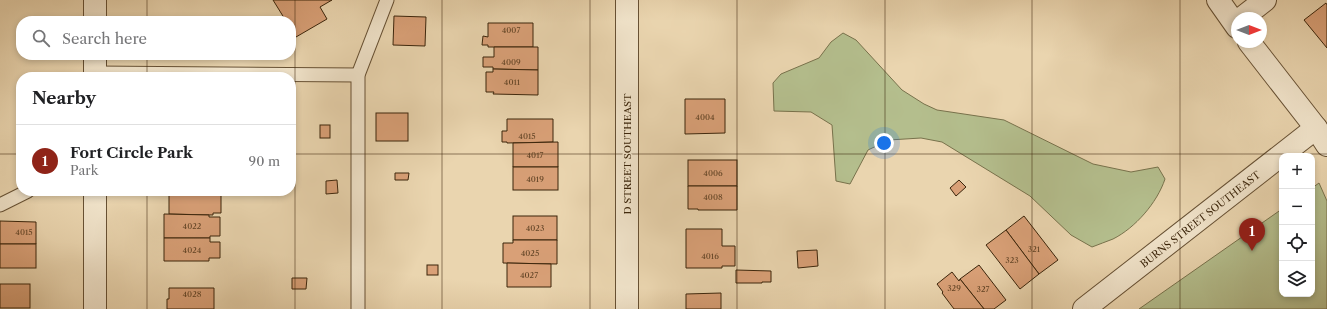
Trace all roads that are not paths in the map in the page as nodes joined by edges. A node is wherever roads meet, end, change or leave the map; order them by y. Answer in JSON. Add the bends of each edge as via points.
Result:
{"nodes":[{"id":1,"x":95,"y":0,"type":"edge"},
{"id":2,"x":387,"y":0,"type":"edge"},
{"id":3,"x":627,"y":0,"type":"edge"},
{"id":4,"x":1218,"y":0,"type":"edge"},
{"id":5,"x":1265,"y":0,"type":"edge"},
{"id":6,"x":1251,"y":12,"type":"edge"},
{"id":7,"x":1231,"y":15,"type":"edge"},
{"id":8,"x":95,"y":16,"type":"edge"},
{"id":9,"x":1254,"y":48,"type":"edge"},
{"id":10,"x":95,"y":68,"type":"edge"},
{"id":11,"x":245,"y":72,"type":"edge"},
{"id":12,"x":296,"y":73,"type":"edge"},
{"id":13,"x":358,"y":75,"type":"junction"},
{"id":14,"x":1324,"y":140,"type":"edge"},
{"id":15,"x":18,"y":196,"type":"edge"},
{"id":16,"x":95,"y":196,"type":"edge"},
{"id":17,"x":0,"y":205,"type":"edge"},
{"id":18,"x":95,"y":309,"type":"edge"},
{"id":19,"x":358,"y":309,"type":"edge"},
{"id":20,"x":627,"y":309,"type":"edge"},
{"id":21,"x":1084,"y":309,"type":"edge"}],
"edges":[{"from":1,"to":8,"type":"street"},
{"from":2,"to":13,"type":"lane"},
{"from":3,"to":20,"type":"street","name":"D STREET SOUTHEAST"},
{"from":4,"to":7,"type":"street"},
{"from":5,"to":6,"type":"street"},
{"from":9,"to":14,"type":"street"},
{"from":10,"to":11,"type":"lane"},
{"from":12,"to":13,"type":"lane"},
{"from":13,"to":19,"type":"lane"},
{"from":14,"to":21,"type":"street","name":"BURNS STREET SOUTHEAST"},
{"from":15,"to":17,"type":"lane"},
{"from":16,"to":18,"type":"street"}]}
